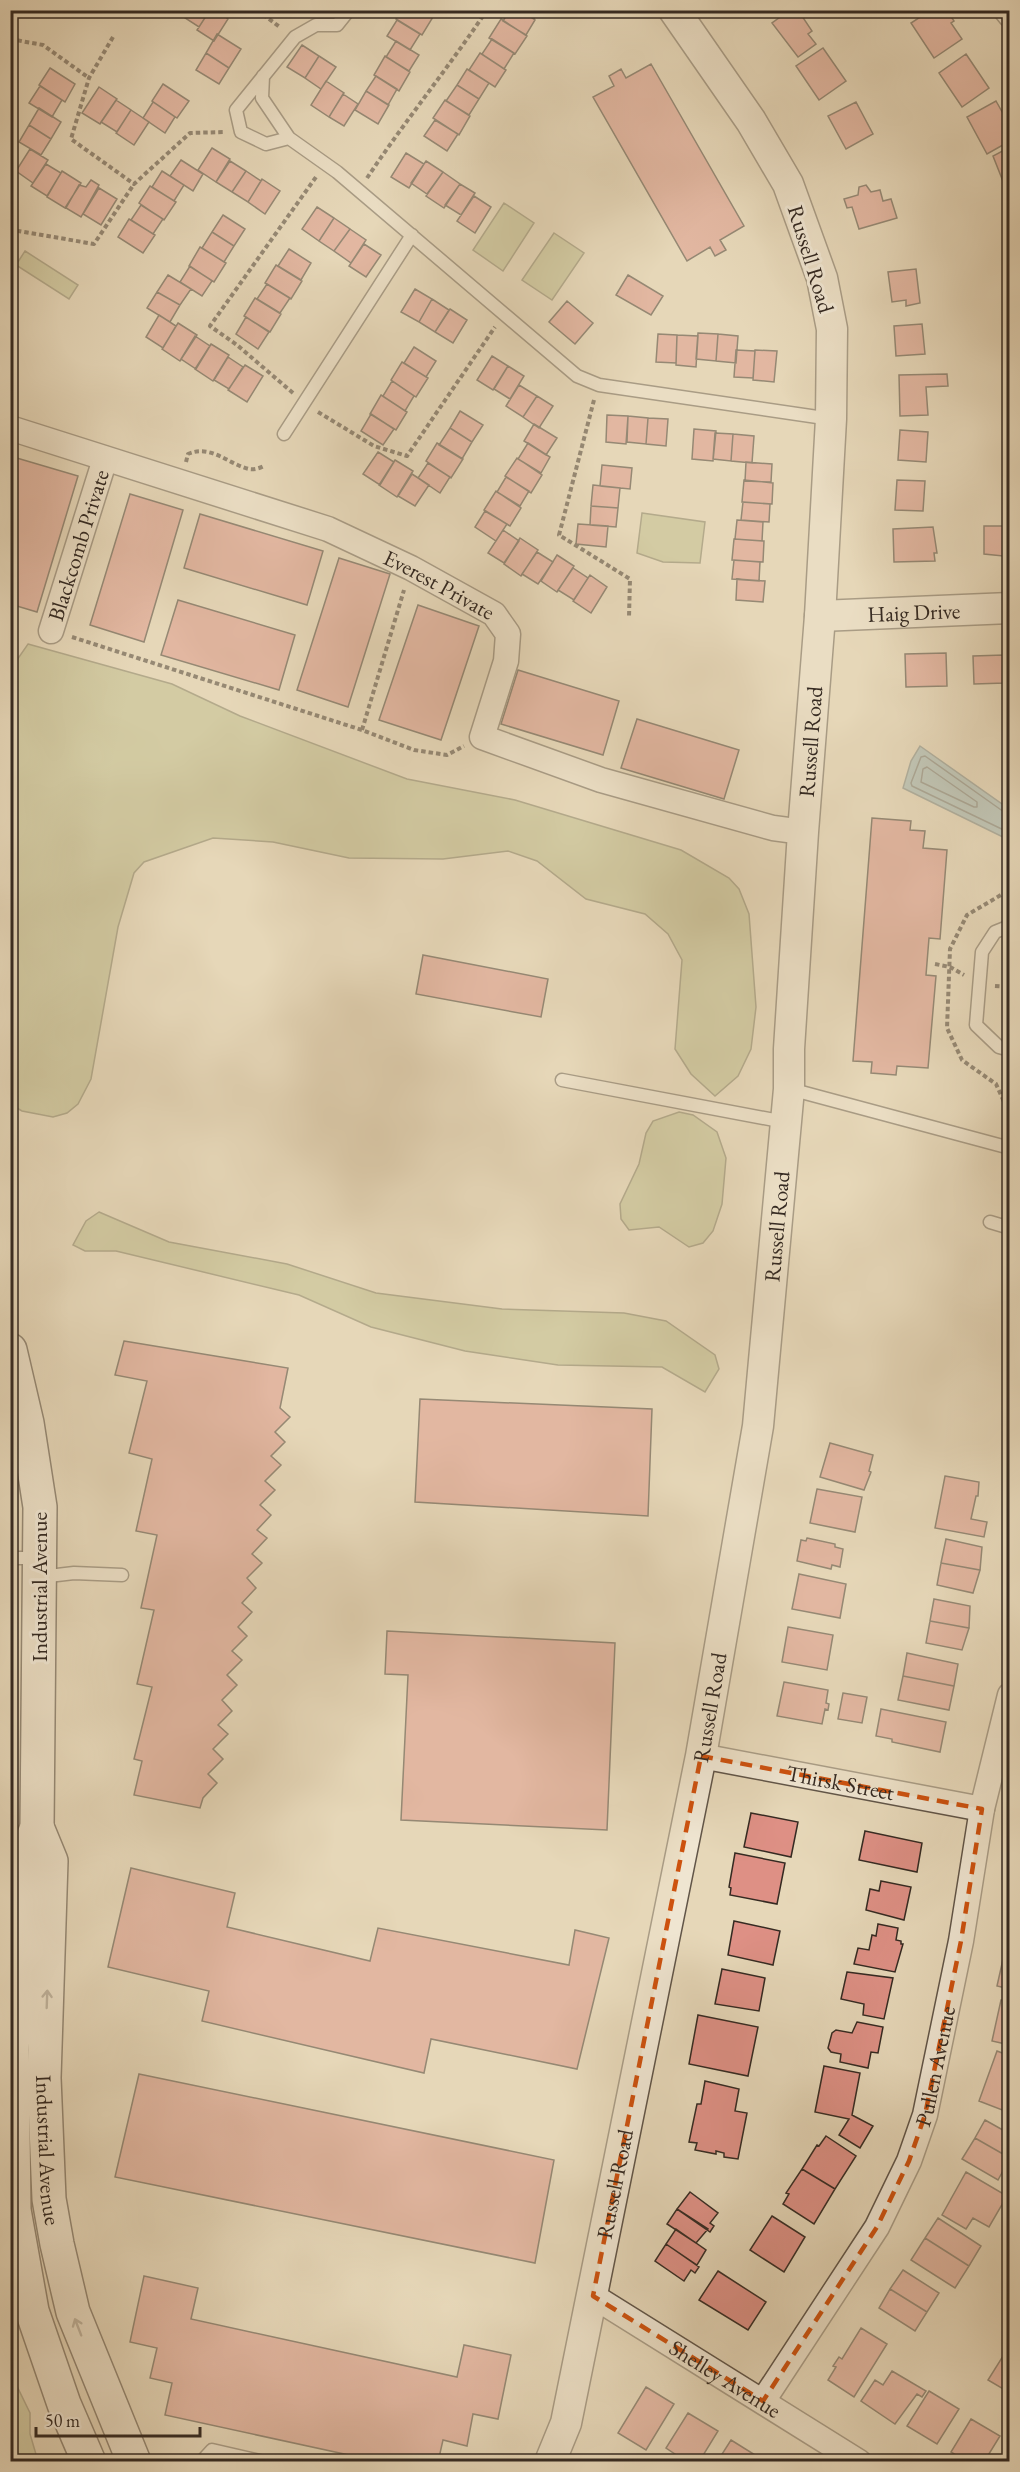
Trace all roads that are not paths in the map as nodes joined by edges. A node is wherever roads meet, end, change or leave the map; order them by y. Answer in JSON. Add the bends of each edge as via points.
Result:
{"nodes":[{"id":1,"x":349,"y":10,"type":"edge"},
{"id":2,"x":674,"y":10,"type":"edge"},
{"id":3,"x":1006,"y":10,"type":"edge"},
{"id":4,"x":1010,"y":15,"type":"edge"},
{"id":5,"x":263,"y":76,"type":"junction"},
{"id":6,"x":289,"y":138,"type":"junction"},
{"id":7,"x":411,"y":235,"type":"junction"},
{"id":8,"x":831,"y":419,"type":"junction"},
{"id":9,"x":10,"y":428,"type":"edge"},
{"id":10,"x":284,"y":434,"type":"dead end"},
{"id":11,"x":105,"y":459,"type":"junction"},
{"id":12,"x":1010,"y":608,"type":"edge"},
{"id":13,"x":820,"y":616,"type":"junction"},
{"id":14,"x":51,"y":631,"type":"road end"},
{"id":15,"x":803,"y":832,"type":"junction"},
{"id":16,"x":1010,"y":926,"type":"edge"},
{"id":17,"x":1010,"y":1050,"type":"edge"},
{"id":18,"x":562,"y":1080,"type":"dead end"},
{"id":19,"x":789,"y":1089,"type":"junction"},
{"id":20,"x":786,"y":1122,"type":"junction"},
{"id":21,"x":1009,"y":1148,"type":"edge"},
{"id":22,"x":990,"y":1222,"type":"dead end"},
{"id":23,"x":1010,"y":1228,"type":"edge"},
{"id":24,"x":10,"y":1350,"type":"edge"},
{"id":25,"x":30,"y":1564,"type":"edge"},
{"id":26,"x":122,"y":1575,"type":"dead end"},
{"id":27,"x":1010,"y":1695,"type":"edge"},
{"id":28,"x":701,"y":1756,"type":"junction"},
{"id":29,"x":982,"y":1809,"type":"junction"},
{"id":30,"x":37,"y":1827,"type":"junction"},
{"id":31,"x":15,"y":1928,"type":"edge"},
{"id":32,"x":25,"y":2050,"type":"edge"},
{"id":33,"x":24,"y":2092,"type":"edge"},
{"id":34,"x":593,"y":2296,"type":"junction"},
{"id":35,"x":762,"y":2401,"type":"junction"},
{"id":36,"x":89,"y":2462,"type":"edge"},
{"id":37,"x":134,"y":2462,"type":"edge"},
{"id":38,"x":179,"y":2462,"type":"edge"},
{"id":39,"x":185,"y":2462,"type":"edge"},
{"id":40,"x":201,"y":2462,"type":"edge"},
{"id":41,"x":264,"y":2462,"type":"edge"},
{"id":42,"x":550,"y":2462,"type":"edge"},
{"id":43,"x":859,"y":2462,"type":"edge"}],
"edges":[{"from":1,"to":5,"type":"lane","via":[[338,25],[316,25],[294,37]]},
{"from":2,"to":8,"type":"street","name":"Russell Road","via":[[751,121],[788,184],[822,278],[832,329]]},
{"from":3,"to":4,"type":"street"},
{"from":5,"to":6,"type":"lane","via":[[262,98]]},
{"from":5,"to":6,"type":"lane","via":[[236,110],[241,132],[266,144]]},
{"from":6,"to":7,"type":"lane"},
{"from":7,"to":8,"type":"lane","via":[[577,375],[599,385]]},
{"from":7,"to":10,"type":"lane"},
{"from":8,"to":13,"type":"street","name":"Russell Road"},
{"from":9,"to":11,"type":"street","name":"Everest Private"},
{"from":11,"to":14,"type":"street","name":"Blackcomb Private"},
{"from":11,"to":15,"type":"street","name":"Everest Private","via":[[328,529],[411,568],[494,614],[508,634],[506,661],[482,737],[601,780],[773,828]]},
{"from":12,"to":13,"type":"street","name":"Haig Drive"},
{"from":13,"to":15,"type":"street","name":"Russell Road"},
{"from":15,"to":19,"type":"street","name":"Russell Road"},
{"from":16,"to":17,"type":"lane","via":[[995,932],[982,952],[976,1025],[999,1047]]},
{"from":18,"to":20,"type":"lane"},
{"from":19,"to":20,"type":"street","name":"Russell Road"},
{"from":19,"to":21,"type":"lane"},
{"from":20,"to":28,"type":"street","name":"Russell Road","via":[[758,1426]]},
{"from":22,"to":23,"type":"lane"},
{"from":24,"to":25,"type":"main road","name":"Industrial Avenue","via":[[27,1423],[38,1497]]},
{"from":25,"to":26,"type":"lane","via":[[74,1573]]},
{"from":25,"to":30,"type":"main road","name":"Industrial Avenue"},
{"from":27,"to":29,"type":"street","name":"Pullen Avenue"},
{"from":28,"to":29,"type":"street","name":"Thirsk Street"},
{"from":28,"to":34,"type":"street","name":"Russell Road"},
{"from":29,"to":35,"type":"street","name":"Pullen Avenue","via":[[961,1941],[925,2115],[909,2161],[877,2227]]},
{"from":30,"to":31,"type":"main road","name":"Industrial Avenue","via":[[25,1860]]},
{"from":32,"to":30,"type":"main road","name":"Industrial Avenue","one_way":true,"via":[[51,1861]]},
{"from":31,"to":32,"type":"main road","name":"Industrial Avenue"},
{"from":32,"to":33,"type":"main road","name":"Industrial Avenue"},
{"from":33,"to":36,"type":"main road","name":"Industrial Avenue","via":[[14,2210],[32,2312]]},
{"from":37,"to":33,"type":"main road","name":"Industrial Avenue","one_way":true,"via":[[73,2312]]},
{"from":34,"to":35,"type":"street","name":"Shelley Avenue"},
{"from":34,"to":42,"type":"street","name":"Russell Road","via":[[566,2423]]},
{"from":35,"to":43,"type":"street","name":"Shelley Avenue"},
{"from":38,"to":39,"type":"lane"},
{"from":40,"to":41,"type":"lane","via":[[212,2450]]}]}
